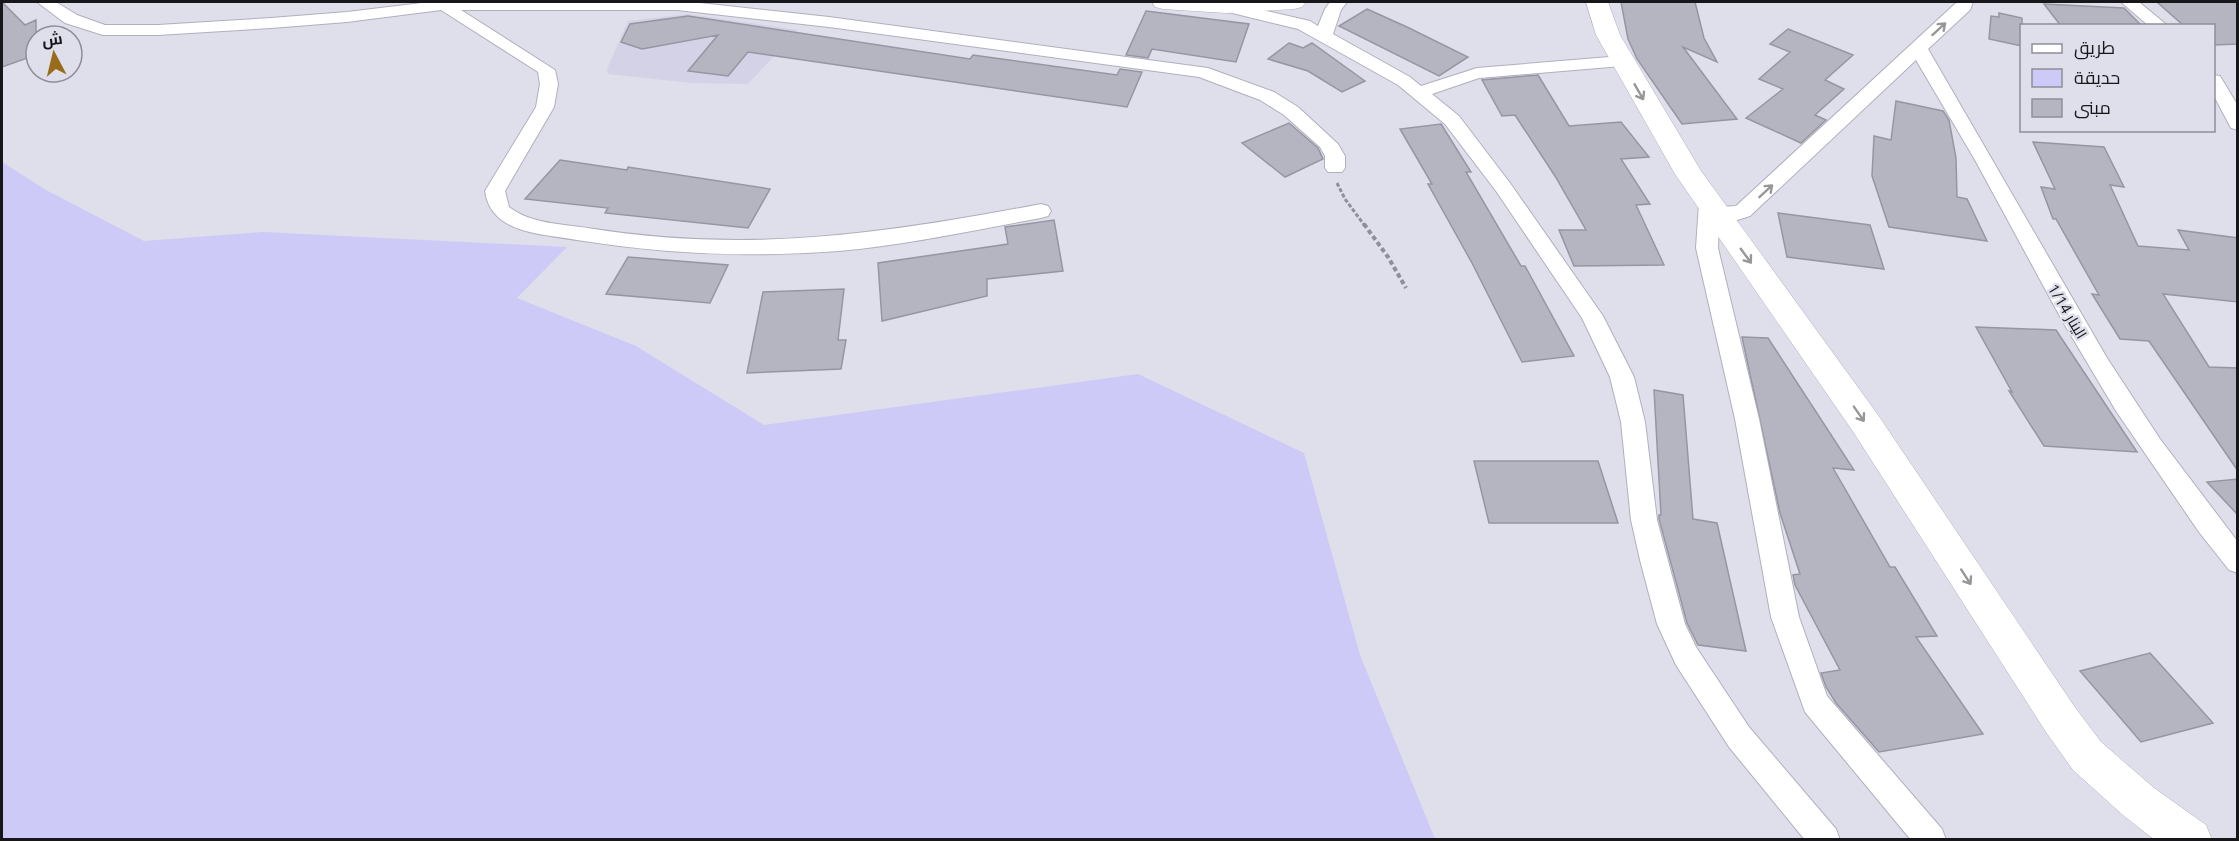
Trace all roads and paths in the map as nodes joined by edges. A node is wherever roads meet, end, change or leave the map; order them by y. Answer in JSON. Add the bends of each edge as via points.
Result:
{"nodes":[{"id":1,"x":45,"y":2,"type":"edge"},
{"id":2,"x":1163,"y":2,"type":"edge"},
{"id":3,"x":1294,"y":2,"type":"edge"},
{"id":4,"x":1339,"y":2,"type":"edge"},
{"id":5,"x":1597,"y":2,"type":"edge"},
{"id":6,"x":1965,"y":2,"type":"edge"},
{"id":7,"x":2129,"y":2,"type":"edge"},
{"id":8,"x":442,"y":4,"type":"edge"},
{"id":9,"x":1226,"y":6,"type":"junction"},
{"id":10,"x":2157,"y":24,"type":"edge"},
{"id":11,"x":1324,"y":35,"type":"junction"},
{"id":12,"x":1918,"y":47,"type":"junction"},
{"id":13,"x":1622,"y":61,"type":"junction"},
{"id":14,"x":2215,"y":82,"type":"edge"},
{"id":15,"x":1420,"y":92,"type":"junction"},
{"id":16,"x":2238,"y":124,"type":"edge"},
{"id":17,"x":1335,"y":168,"type":"joint"},
{"id":18,"x":1712,"y":208,"type":"junction"},
{"id":19,"x":1041,"y":211,"type":"dead end"},
{"id":20,"x":1406,"y":288,"type":"dead end"},
{"id":21,"x":2238,"y":562,"type":"edge"},
{"id":22,"x":1825,"y":840,"type":"edge"},
{"id":23,"x":1931,"y":840,"type":"edge"},
{"id":24,"x":2191,"y":840,"type":"edge"}],
"edges":[{"from":1,"to":8,"type":"street","via":[[71,19],[103,30],[271,23]]},
{"from":2,"to":9,"type":"main road"},
{"from":3,"to":9,"type":"main road"},
{"from":4,"to":11,"type":"street"},
{"from":5,"to":13,"type":"main road"},
{"from":12,"to":6,"type":"street","one_way":true},
{"from":7,"to":10,"type":"street"},
{"from":8,"to":17,"type":"street","via":[[677,5],[1202,72],[1268,96],[1291,111],[1328,144],[1335,156]]},
{"from":8,"to":19,"type":"street","via":[[546,70],[549,84],[545,107],[495,191],[499,210],[517,220],[616,240],[769,248],[880,239]]},
{"from":9,"to":11,"type":"street","via":[[1304,25]]},
{"from":11,"to":15,"type":"street"},
{"from":18,"to":12,"type":"street","one_way":true,"via":[[1734,214],[1743,211]]},
{"from":12,"to":21,"type":"street","name":"الينار 1/14","via":[[2076,324],[2170,471]]},
{"from":13,"to":15,"type":"street","via":[[1476,73]]},
{"from":13,"to":18,"type":"main road","one_way":true},
{"from":14,"to":16,"type":"street"},
{"from":15,"to":22,"type":"street","via":[[1452,120],[1479,155],[1592,316],[1622,377],[1633,422],[1644,520],[1671,624],[1686,656],[1739,737]]},
{"from":17,"to":20,"type":"path","via":[[1335,178],[1345,199]]},
{"from":18,"to":23,"type":"street","via":[[1707,248],[1747,419],[1785,617],[1815,703]]},
{"from":18,"to":24,"type":"main road","one_way":true,"via":[[1866,424],[2087,756],[2139,802]]}]}
